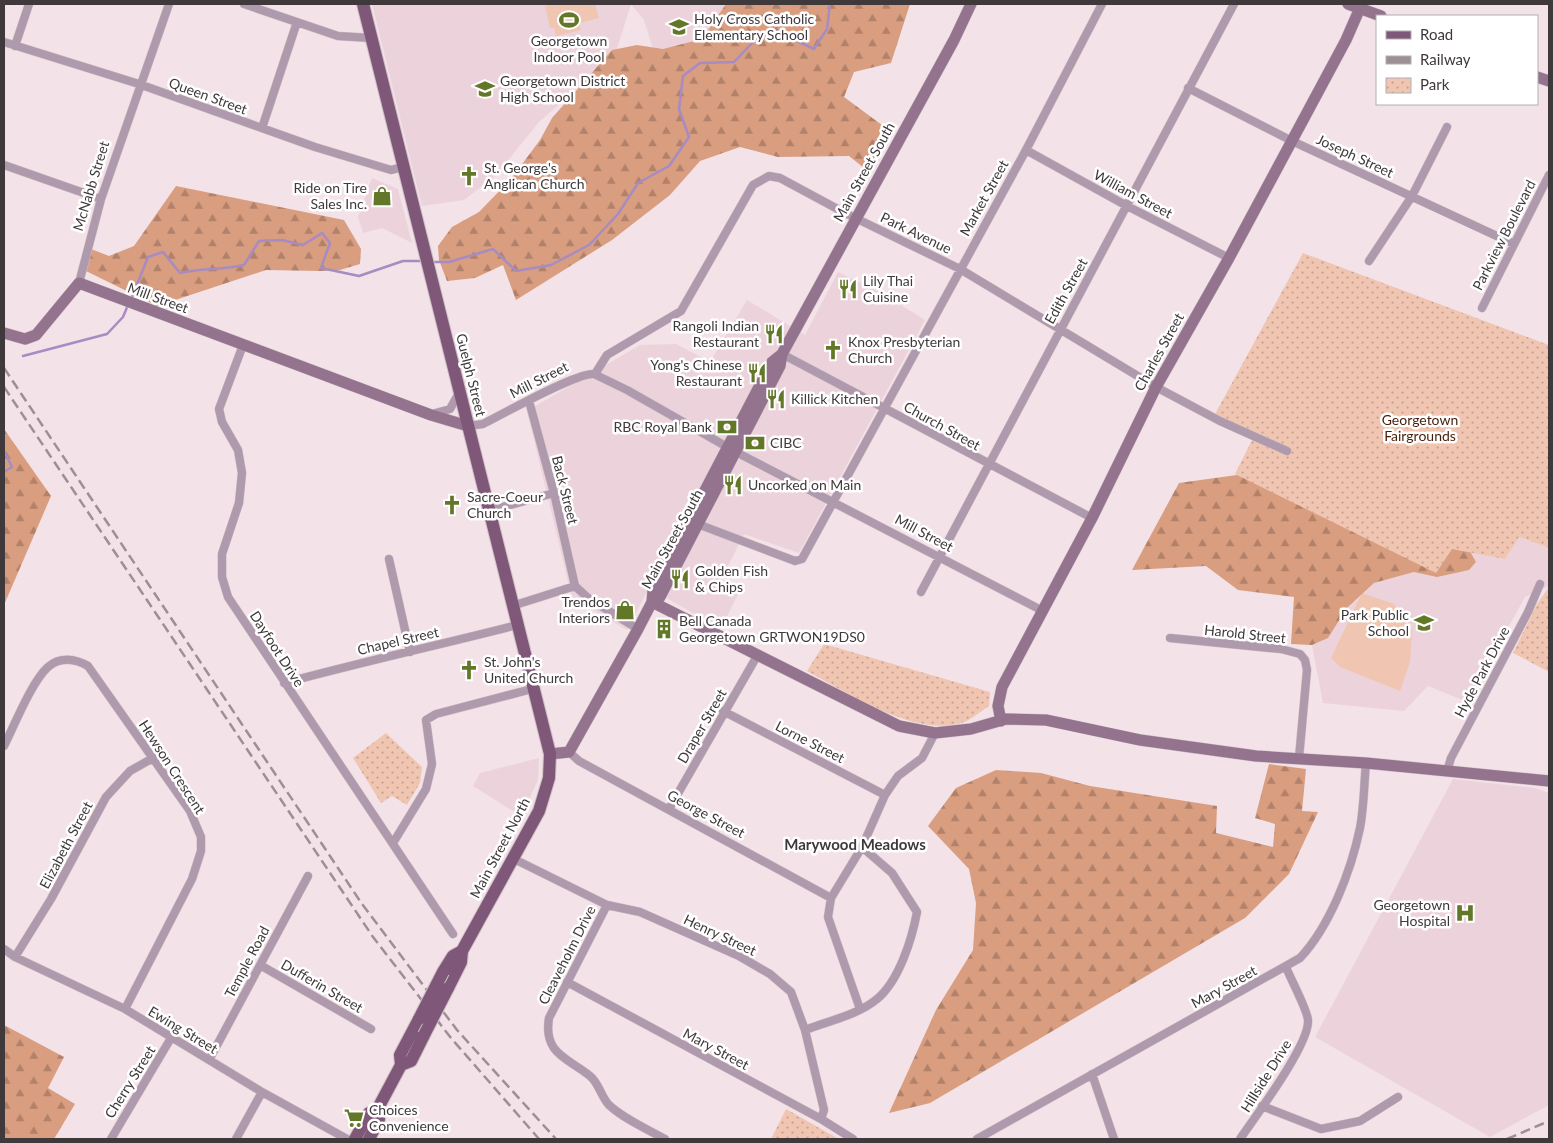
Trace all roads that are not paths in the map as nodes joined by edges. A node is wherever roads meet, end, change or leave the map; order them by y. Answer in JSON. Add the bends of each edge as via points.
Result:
{"nodes":[{"id":1,"x":29,"y":4,"type":"edge"},
{"id":2,"x":169,"y":4,"type":"edge"},
{"id":3,"x":244,"y":4,"type":"edge"},
{"id":4,"x":363,"y":4,"type":"edge"},
{"id":5,"x":971,"y":4,"type":"edge"},
{"id":6,"x":1102,"y":4,"type":"edge"},
{"id":7,"x":1234,"y":4,"type":"edge"},
{"id":8,"x":1348,"y":4,"type":"edge"},
{"id":9,"x":1361,"y":6,"type":"edge"},
{"id":10,"x":1379,"y":15,"type":"edge"},
{"id":11,"x":298,"y":22,"type":"junction"},
{"id":12,"x":371,"y":38,"type":"junction"},
{"id":13,"x":4,"y":42,"type":"edge"},
{"id":14,"x":15,"y":46,"type":"junction"},
{"id":15,"x":139,"y":84,"type":"junction"},
{"id":16,"x":1188,"y":88,"type":"junction"},
{"id":17,"x":1447,"y":127,"type":"dead end"},
{"id":18,"x":262,"y":128,"type":"junction"},
{"id":19,"x":1292,"y":141,"type":"junction"},
{"id":20,"x":1026,"y":150,"type":"junction"},
{"id":21,"x":4,"y":165,"type":"edge"},
{"id":22,"x":403,"y":167,"type":"junction"},
{"id":23,"x":1549,"y":175,"type":"edge"},
{"id":24,"x":1412,"y":196,"type":"junction"},
{"id":25,"x":101,"y":199,"type":"junction"},
{"id":26,"x":1128,"y":206,"type":"junction"},
{"id":27,"x":855,"y":218,"type":"junction"},
{"id":28,"x":1514,"y":244,"type":"junction"},
{"id":29,"x":1229,"y":258,"type":"junction"},
{"id":30,"x":1370,"y":262,"type":"dead end"},
{"id":31,"x":960,"y":269,"type":"junction"},
{"id":32,"x":79,"y":283,"type":"junction"},
{"id":33,"x":1482,"y":308,"type":"dead end"},
{"id":34,"x":1059,"y":329,"type":"junction"},
{"id":35,"x":4,"y":332,"type":"edge"},
{"id":36,"x":243,"y":345,"type":"junction"},
{"id":37,"x":782,"y":354,"type":"junction"},
{"id":38,"x":596,"y":374,"type":"junction"},
{"id":39,"x":1156,"y":387,"type":"junction"},
{"id":40,"x":459,"y":393,"type":"junction"},
{"id":41,"x":529,"y":401,"type":"junction"},
{"id":42,"x":885,"y":409,"type":"junction"},
{"id":43,"x":431,"y":414,"type":"junction"},
{"id":44,"x":468,"y":426,"type":"junction"},
{"id":45,"x":732,"y":450,"type":"junction"},
{"id":46,"x":1287,"y":451,"type":"dead end"},
{"id":47,"x":988,"y":465,"type":"junction"},
{"id":48,"x":554,"y":493,"type":"junction"},
{"id":49,"x":833,"y":502,"type":"junction"},
{"id":50,"x":488,"y":511,"type":"junction"},
{"id":51,"x":1092,"y":518,"type":"junction"},
{"id":52,"x":693,"y":522,"type":"junction"},
{"id":53,"x":938,"y":558,"type":"junction"},
{"id":54,"x":389,"y":559,"type":"dead end"},
{"id":55,"x":1540,"y":584,"type":"dead end"},
{"id":56,"x":575,"y":586,"type":"junction"},
{"id":57,"x":921,"y":592,"type":"dead end"},
{"id":58,"x":652,"y":602,"type":"junction"},
{"id":59,"x":512,"y":606,"type":"junction"},
{"id":60,"x":1042,"y":610,"type":"junction"},
{"id":61,"x":517,"y":625,"type":"junction"},
{"id":62,"x":638,"y":629,"type":"junction"},
{"id":63,"x":1170,"y":638,"type":"dead end"},
{"id":64,"x":410,"y":652,"type":"junction"},
{"id":65,"x":757,"y":656,"type":"junction"},
{"id":66,"x":284,"y":683,"type":"junction"},
{"id":67,"x":532,"y":688,"type":"junction"},
{"id":68,"x":723,"y":711,"type":"junction"},
{"id":69,"x":1001,"y":720,"type":"junction"},
{"id":70,"x":935,"y":733,"type":"junction"},
{"id":71,"x":4,"y":746,"type":"edge"},
{"id":72,"x":569,"y":752,"type":"junction"},
{"id":73,"x":550,"y":754,"type":"junction"},
{"id":74,"x":153,"y":758,"type":"junction"},
{"id":75,"x":1299,"y":758,"type":"junction"},
{"id":76,"x":1366,"y":763,"type":"junction"},
{"id":77,"x":1446,"y":772,"type":"junction"},
{"id":78,"x":1549,"y":781,"type":"edge"},
{"id":79,"x":885,"y":795,"type":"junction"},
{"id":80,"x":669,"y":809,"type":"junction"},
{"id":81,"x":393,"y":843,"type":"junction"},
{"id":82,"x":862,"y":847,"type":"junction"},
{"id":83,"x":512,"y":858,"type":"junction"},
{"id":84,"x":308,"y":876,"type":"dead end"},
{"id":85,"x":831,"y":898,"type":"junction"},
{"id":86,"x":607,"y":905,"type":"junction"},
{"id":87,"x":453,"y":934,"type":"dead end"},
{"id":88,"x":4,"y":949,"type":"edge"},
{"id":89,"x":462,"y":951,"type":"junction"},
{"id":90,"x":15,"y":957,"type":"junction"},
{"id":91,"x":260,"y":965,"type":"junction"},
{"id":92,"x":1286,"y":967,"type":"junction"},
{"id":93,"x":567,"y":982,"type":"junction"},
{"id":94,"x":125,"y":1009,"type":"junction"},
{"id":95,"x":860,"y":1009,"type":"junction"},
{"id":96,"x":371,"y":1029,"type":"dead end"},
{"id":97,"x":805,"y":1030,"type":"junction"},
{"id":98,"x":171,"y":1038,"type":"junction"},
{"id":99,"x":210,"y":1060,"type":"junction"},
{"id":100,"x":401,"y":1065,"type":"junction"},
{"id":101,"x":1092,"y":1074,"type":"junction"},
{"id":102,"x":262,"y":1092,"type":"junction"},
{"id":103,"x":1398,"y":1097,"type":"dead end"},
{"id":104,"x":1262,"y":1106,"type":"junction"},
{"id":105,"x":377,"y":1110,"type":"junction"},
{"id":106,"x":821,"y":1119,"type":"junction"},
{"id":107,"x":994,"y":1131,"type":"junction"},
{"id":108,"x":110,"y":1139,"type":"edge"},
{"id":109,"x":236,"y":1139,"type":"edge"},
{"id":110,"x":347,"y":1139,"type":"edge"},
{"id":111,"x":355,"y":1139,"type":"edge"},
{"id":112,"x":369,"y":1139,"type":"edge"},
{"id":113,"x":666,"y":1139,"type":"edge"},
{"id":114,"x":852,"y":1139,"type":"edge"},
{"id":115,"x":977,"y":1139,"type":"edge"},
{"id":116,"x":997,"y":1139,"type":"edge"},
{"id":117,"x":1114,"y":1139,"type":"edge"},
{"id":118,"x":1240,"y":1139,"type":"edge"}],
"edges":[{"from":1,"to":14,"type":"street"},
{"from":2,"to":15,"type":"street","name":"McNabb Street"},
{"from":3,"to":11,"type":"street"},
{"from":4,"to":12,"type":"main road","name":"Guelph Street"},
{"from":5,"to":27,"type":"street","name":"Main Street South"},
{"from":6,"to":20,"type":"street","name":"Market Street"},
{"from":7,"to":16,"type":"street","name":"Edith Street"},
{"from":8,"to":9,"type":"street"},
{"from":9,"to":10,"type":"street"},
{"from":9,"to":19,"type":"street","name":"Charles Street"},
{"from":11,"to":12,"type":"street","via":[[338,36]]},
{"from":11,"to":18,"type":"street"},
{"from":12,"to":22,"type":"main road","name":"Guelph Street"},
{"from":13,"to":14,"type":"street","name":"Queen Street"},
{"from":14,"to":15,"type":"street","name":"Queen Street"},
{"from":15,"to":18,"type":"street","name":"Queen Street"},
{"from":15,"to":25,"type":"street","name":"McNabb Street"},
{"from":16,"to":19,"type":"street","name":"Joseph Street"},
{"from":16,"to":26,"type":"street","name":"Edith Street"},
{"from":17,"to":24,"type":"street"},
{"from":18,"to":22,"type":"street","name":"Queen Street","via":[[391,170]]},
{"from":19,"to":24,"type":"street","name":"Joseph Street"},
{"from":19,"to":29,"type":"street","name":"Charles Street"},
{"from":20,"to":26,"type":"street","name":"William Street"},
{"from":20,"to":31,"type":"street","name":"Market Street"},
{"from":21,"to":25,"type":"street"},
{"from":22,"to":40,"type":"main road","name":"Guelph Street"},
{"from":23,"to":28,"type":"street","name":"Parkview Boulevard"},
{"from":24,"to":28,"type":"street","name":"Joseph Street"},
{"from":24,"to":30,"type":"street"},
{"from":25,"to":32,"type":"street","name":"McNabb Street"},
{"from":26,"to":29,"type":"street","name":"William Street"},
{"from":26,"to":34,"type":"street","name":"Edith Street"},
{"from":27,"to":31,"type":"street","name":"Park Avenue"},
{"from":27,"to":37,"type":"street","name":"Main Street South"},
{"from":27,"to":38,"type":"street","name":"Park Avenue","via":[[780,178],[769,176],[753,185],[680,311],[607,355]]},
{"from":28,"to":33,"type":"street","name":"Parkview Boulevard"},
{"from":29,"to":39,"type":"street","name":"Charles Street"},
{"from":31,"to":34,"type":"street","name":"Park Avenue"},
{"from":31,"to":42,"type":"street","name":"Market Street"},
{"from":32,"to":35,"type":"street","name":"McNabb Street","via":[[36,335],[25,339]]},
{"from":32,"to":36,"type":"street","name":"Mill Street"},
{"from":34,"to":39,"type":"street","name":"Park Avenue"},
{"from":34,"to":47,"type":"street","name":"Edith Street"},
{"from":36,"to":43,"type":"street","name":"Mill Street"},
{"from":36,"to":66,"type":"street","name":"Dayfoot Drive","via":[[219,409],[222,422],[238,450],[242,473],[239,503],[222,554],[222,577],[228,597]]},
{"from":37,"to":42,"type":"street","name":"Church Street"},
{"from":37,"to":45,"type":"street","name":"Main Street South","via":[[772,362]]},
{"from":38,"to":41,"type":"street","name":"Mill Street","via":[[588,373],[571,379]]},
{"from":38,"to":45,"type":"street","name":"Mill Street"},
{"from":39,"to":46,"type":"street","name":"Park Avenue","via":[[1220,422]]},
{"from":39,"to":51,"type":"street","name":"Charles Street"},
{"from":40,"to":43,"type":"street","via":[[450,409]]},
{"from":40,"to":44,"type":"main road","name":"Guelph Street"},
{"from":41,"to":44,"type":"street","name":"Mill Street","via":[[482,424]]},
{"from":41,"to":48,"type":"street","name":"Back Street"},
{"from":42,"to":47,"type":"street","name":"Church Street"},
{"from":42,"to":49,"type":"street","name":"Market Street"},
{"from":43,"to":44,"type":"street","name":"Mill Street"},
{"from":44,"to":50,"type":"main road","name":"Guelph Street"},
{"from":45,"to":49,"type":"street","name":"Mill Street"},
{"from":45,"to":52,"type":"street","name":"Main Street South"},
{"from":47,"to":51,"type":"street","name":"Church Street"},
{"from":47,"to":53,"type":"street","name":"Edith Street"},
{"from":48,"to":50,"type":"street"},
{"from":48,"to":56,"type":"street","name":"Back Street"},
{"from":49,"to":52,"type":"street","name":"Market Street","via":[[799,561]]},
{"from":49,"to":53,"type":"street","name":"Mill Street"},
{"from":50,"to":59,"type":"main road","name":"Guelph Street"},
{"from":51,"to":60,"type":"street","name":"Charles Street"},
{"from":52,"to":58,"type":"street","name":"Main Street South","via":[[654,590]]},
{"from":53,"to":57,"type":"street","name":"Edith Street"},
{"from":53,"to":60,"type":"street","name":"Mill Street"},
{"from":54,"to":64,"type":"street"},
{"from":55,"to":77,"type":"street","name":"Hyde Park Drive"},
{"from":56,"to":59,"type":"street"},
{"from":56,"to":62,"type":"street","via":[[588,598]]},
{"from":58,"to":62,"type":"street","name":"Main Street South"},
{"from":58,"to":65,"type":"street"},
{"from":59,"to":61,"type":"main road","name":"Guelph Street"},
{"from":60,"to":69,"type":"street","name":"Charles Street","via":[[1002,686],[998,706]]},
{"from":61,"to":64,"type":"street","name":"Chapel Street"},
{"from":61,"to":67,"type":"main road","name":"Guelph Street"},
{"from":62,"to":72,"type":"street","name":"Main Street South"},
{"from":63,"to":75,"type":"street","name":"Harold Street","via":[[1281,649],[1300,654],[1307,670]]},
{"from":64,"to":66,"type":"street","name":"Chapel Street"},
{"from":65,"to":68,"type":"street","name":"Draper Street"},
{"from":65,"to":70,"type":"street","via":[[899,726]]},
{"from":66,"to":81,"type":"street","name":"Dayfoot Drive"},
{"from":67,"to":73,"type":"main road","name":"Guelph Street"},
{"from":67,"to":81,"type":"street","via":[[436,714],[426,720],[432,764],[426,789]]},
{"from":68,"to":79,"type":"street","name":"Lorne Street"},
{"from":68,"to":80,"type":"street","name":"Draper Street"},
{"from":69,"to":70,"type":"street","via":[[971,729]]},
{"from":69,"to":75,"type":"street","via":[[1046,720],[1140,740],[1256,756]]},
{"from":70,"to":79,"type":"street","via":[[922,758],[898,776]]},
{"from":71,"to":74,"type":"street","name":"Hewson Crescent","via":[[48,667],[56,662],[75,659],[88,666]]},
{"from":72,"to":73,"type":"street"},
{"from":72,"to":80,"type":"street","name":"George Street","via":[[579,762]]},
{"from":73,"to":83,"type":"main road","name":"Main Street North","via":[[546,792]]},
{"from":74,"to":90,"type":"street","name":"Elizabeth Street","via":[[130,771],[106,797],[51,900]]},
{"from":74,"to":94,"type":"street","name":"Hewson Crescent","via":[[190,812],[200,837],[201,852],[192,879]]},
{"from":75,"to":76,"type":"street"},
{"from":76,"to":77,"type":"street"},
{"from":76,"to":92,"type":"street","name":"Mary Street","via":[[1360,827],[1349,868],[1312,945]]},
{"from":77,"to":78,"type":"street"},
{"from":79,"to":82,"type":"street"},
{"from":80,"to":85,"type":"street","name":"George Street"},
{"from":81,"to":87,"type":"street","name":"Dayfoot Drive"},
{"from":82,"to":85,"type":"street"},
{"from":82,"to":95,"type":"street","via":[[892,872],[917,912],[912,939],[898,969],[878,999]]},
{"from":83,"to":86,"type":"street","name":"Henry Street"},
{"from":83,"to":89,"type":"main road","name":"Main Street North"},
{"from":84,"to":91,"type":"street","name":"Temple Road"},
{"from":85,"to":95,"type":"street","via":[[828,917]]},
{"from":86,"to":93,"type":"street","name":"Cleaveholm Drive"},
{"from":86,"to":97,"type":"street","name":"Henry Street","via":[[640,912],[739,956],[770,974],[791,992]]},
{"from":88,"to":90,"type":"street","name":"Ewing Street"},
{"from":89,"to":100,"type":"main road","name":"Main Street North","bridge":true,"via":[[461,962],[424,1035],[410,1061]]},
{"from":89,"to":100,"type":"main road","name":"Main Street North","bridge":true,"via":[[453,956],[443,972],[400,1055]]},
{"from":90,"to":94,"type":"street","name":"Ewing Street"},
{"from":91,"to":96,"type":"street","name":"Dufferin Street"},
{"from":91,"to":99,"type":"street","name":"Temple Road"},
{"from":92,"to":101,"type":"street","name":"Mary Street"},
{"from":92,"to":104,"type":"street","name":"Hillside Drive","via":[[1308,1020],[1289,1065]]},
{"from":93,"to":106,"type":"street","name":"Mary Street"},
{"from":93,"to":113,"type":"street","name":"Cleaveholm Drive","via":[[549,1018],[547,1028],[552,1046],[563,1059],[591,1077],[609,1104]]},
{"from":94,"to":98,"type":"street","name":"Ewing Street"},
{"from":95,"to":97,"type":"street"},
{"from":97,"to":106,"type":"street","name":"Henry Street","via":[[824,1110]]},
{"from":98,"to":99,"type":"street","name":"Ewing Street"},
{"from":98,"to":108,"type":"street","name":"Cherry Street"},
{"from":99,"to":102,"type":"street","name":"Ewing Street"},
{"from":100,"to":105,"type":"main road","name":"Main Street North"},
{"from":101,"to":107,"type":"street","name":"Mary Street"},
{"from":101,"to":117,"type":"street"},
{"from":102,"to":109,"type":"street"},
{"from":102,"to":110,"type":"street","name":"Ewing Street"},
{"from":103,"to":104,"type":"street","via":[[1360,1121],[1321,1129]]},
{"from":104,"to":118,"type":"street","name":"Hillside Drive"},
{"from":105,"to":111,"type":"main road","name":"Main Street North","via":[[369,1112]]},
{"from":105,"to":112,"type":"main road","name":"Main Street North","via":[[379,1119]]},
{"from":106,"to":114,"type":"street","name":"Mary Street"},
{"from":107,"to":115,"type":"street","name":"Mary Street"},
{"from":107,"to":116,"type":"street"}]}
